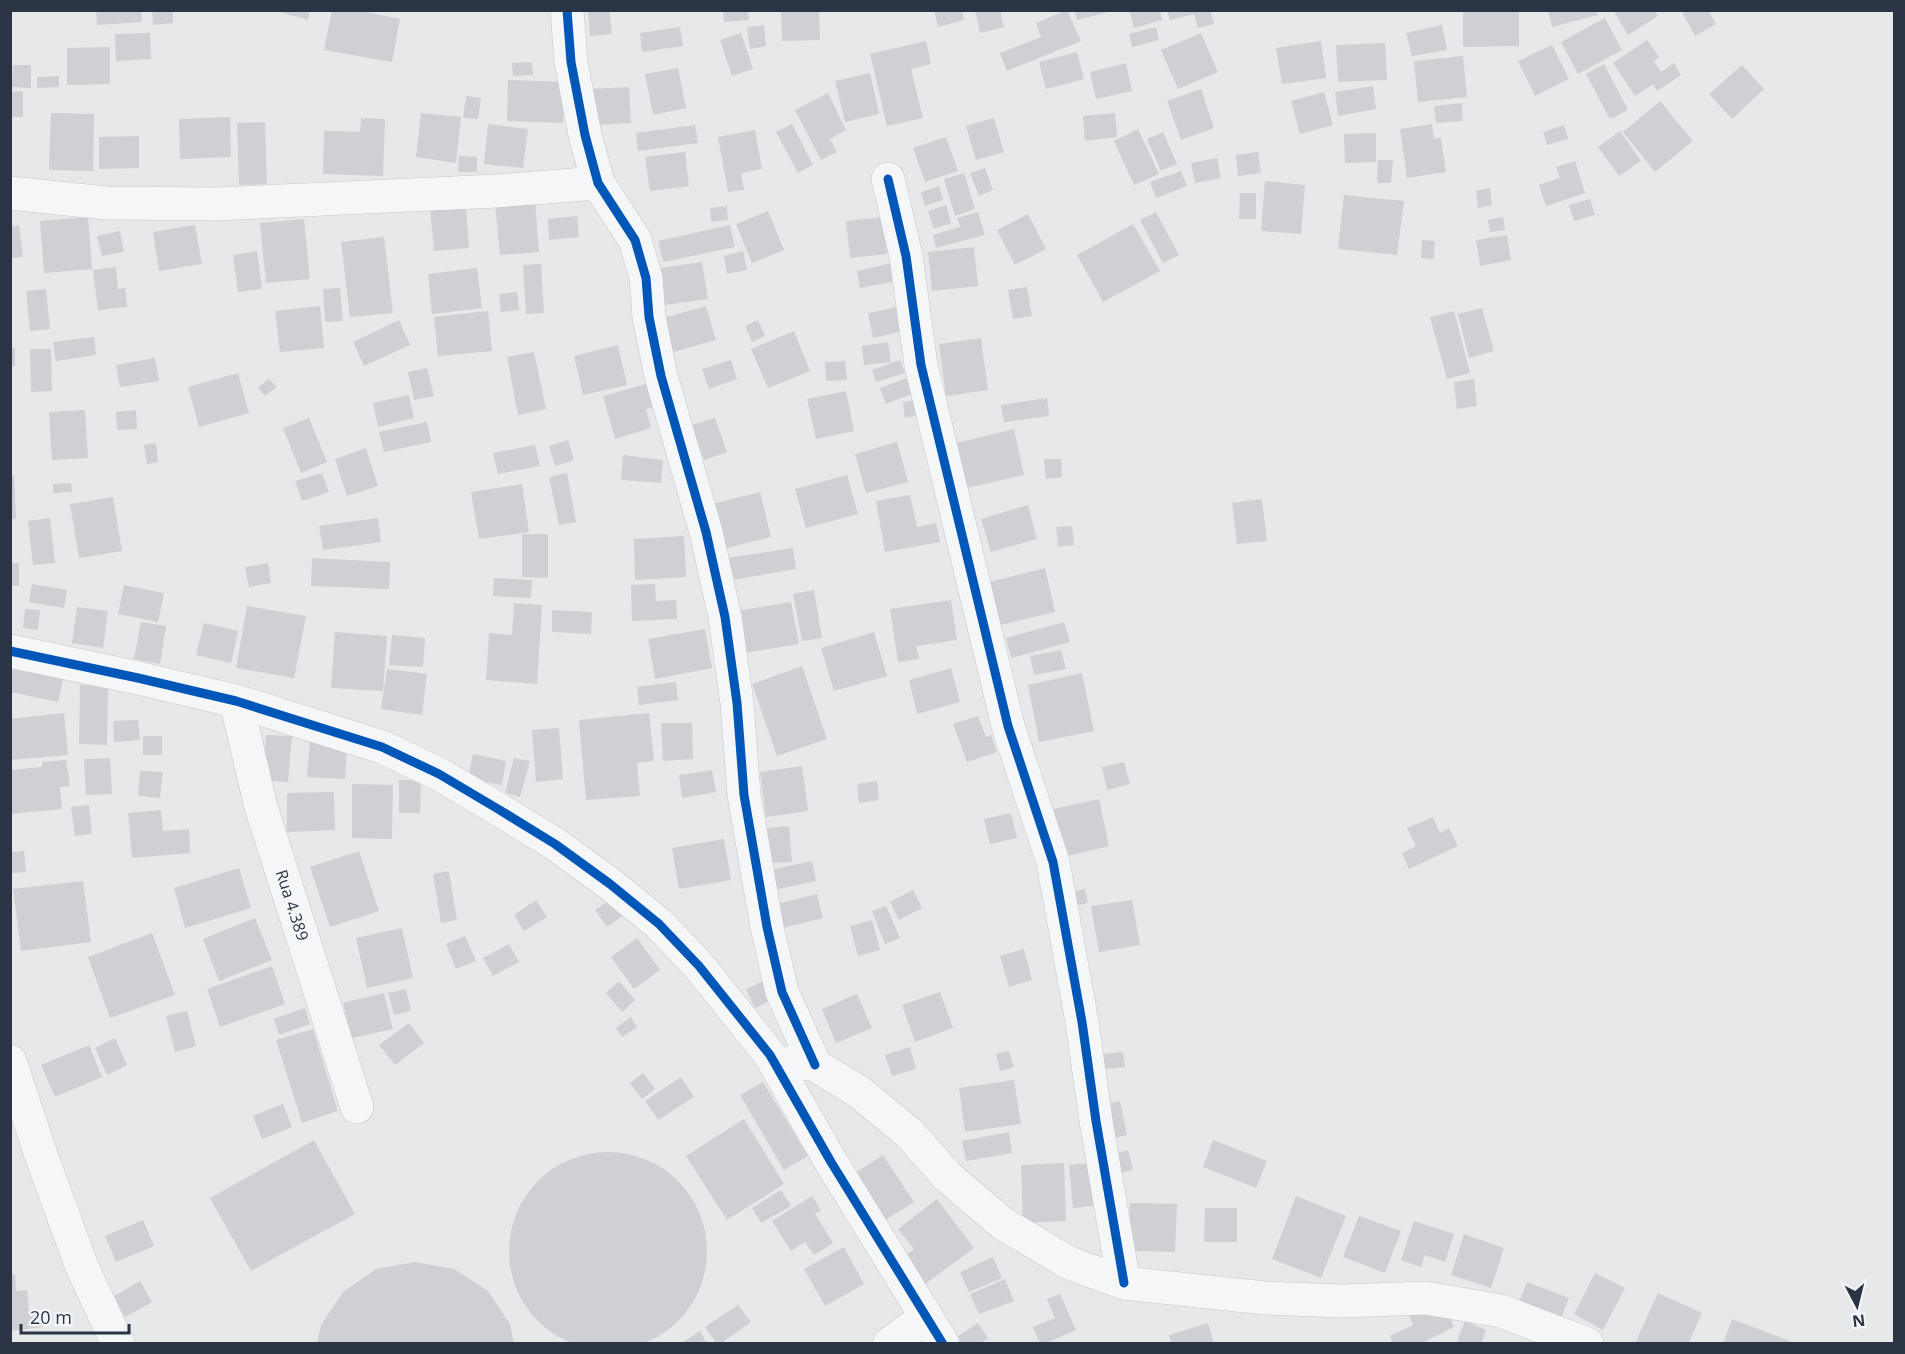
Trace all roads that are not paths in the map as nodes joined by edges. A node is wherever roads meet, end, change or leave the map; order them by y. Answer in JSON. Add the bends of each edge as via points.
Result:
{"nodes":[{"id":1,"x":567,"y":10,"type":"edge"},
{"id":2,"x":888,"y":179,"type":"dead end"},
{"id":3,"x":598,"y":183,"type":"junction"},
{"id":4,"x":10,"y":193,"type":"edge"},
{"id":5,"x":10,"y":651,"type":"edge"},
{"id":6,"x":236,"y":701,"type":"junction"},
{"id":7,"x":770,"y":1055,"type":"junction"},
{"id":8,"x":10,"y":1061,"type":"edge"},
{"id":9,"x":815,"y":1065,"type":"junction"},
{"id":10,"x":357,"y":1107,"type":"dead end"},
{"id":11,"x":1124,"y":1283,"type":"junction"},
{"id":12,"x":934,"y":1330,"type":"edge"},
{"id":13,"x":118,"y":1344,"type":"edge"},
{"id":14,"x":890,"y":1344,"type":"edge"},
{"id":15,"x":1587,"y":1344,"type":"edge"}],
"edges":[{"from":1,"to":3,"type":"street","via":[[571,62]]},
{"from":2,"to":11,"type":"street","via":[[906,256],[921,365],[1008,726],[1053,862]]},
{"from":3,"to":4,"type":"street","via":[[217,204],[106,203]]},
{"from":3,"to":9,"type":"street","via":[[635,240],[646,278],[661,376],[706,532],[725,616],[744,795],[767,927],[782,992]]},
{"from":5,"to":6,"type":"street"},
{"from":6,"to":7,"type":"street","via":[[382,747],[440,774],[555,844],[658,924],[699,966]]},
{"from":6,"to":10,"type":"street","name":"Rua 4.389","via":[[261,807]]},
{"from":7,"to":9,"type":"street"},
{"from":7,"to":12,"type":"street"},
{"from":8,"to":13,"type":"street","via":[[82,1267]]},
{"from":9,"to":11,"type":"street","via":[[859,1092],[909,1133],[948,1177],[1002,1223],[1069,1263]]},
{"from":11,"to":15,"type":"street","via":[[1265,1298],[1426,1298],[1501,1311]]},
{"from":12,"to":14,"type":"street"}]}
